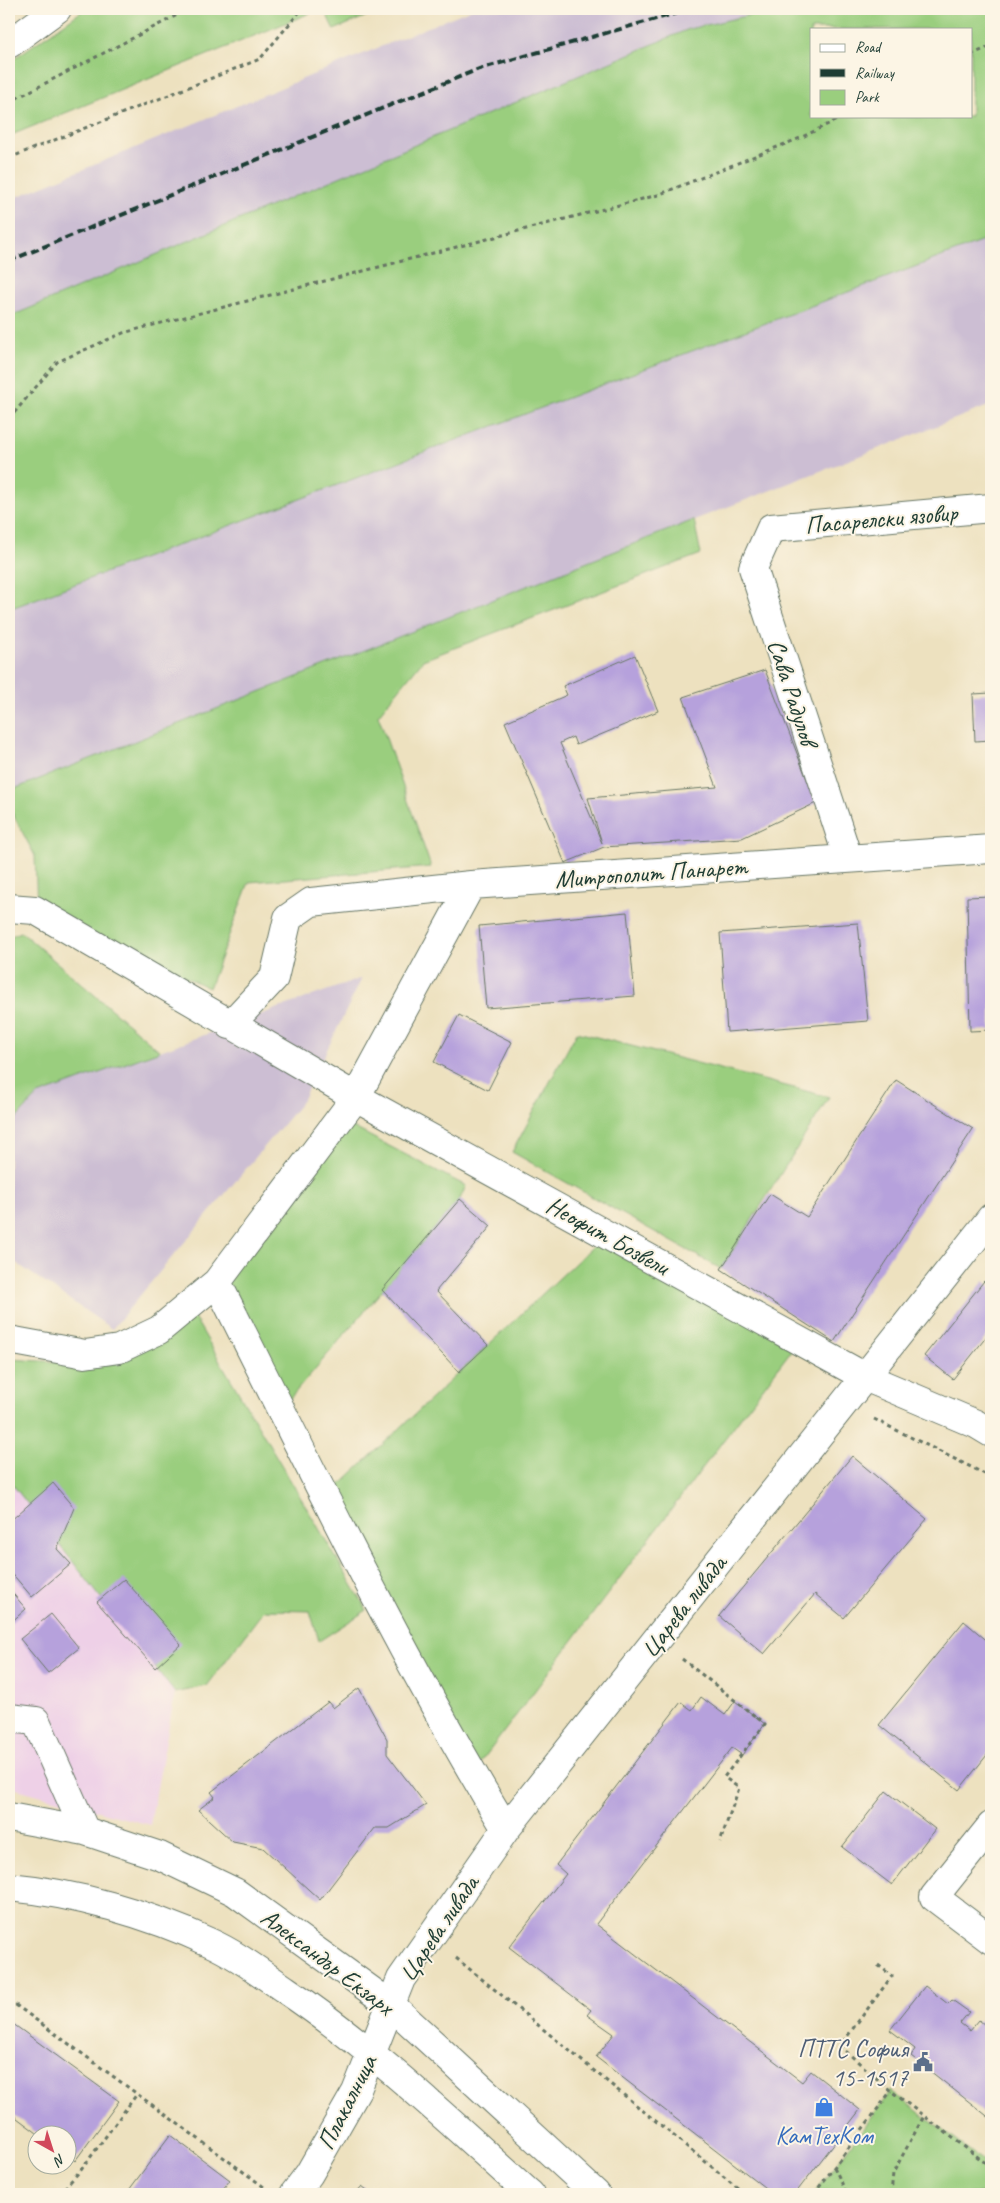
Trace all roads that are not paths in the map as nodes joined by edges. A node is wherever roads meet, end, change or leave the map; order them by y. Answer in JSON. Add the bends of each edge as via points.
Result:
{"nodes":[{"id":1,"x":57,"y":9,"type":"edge"},
{"id":2,"x":9,"y":44,"type":"edge"},
{"id":3,"x":991,"y":508,"type":"edge"},
{"id":4,"x":771,"y":528,"type":"joint"},
{"id":5,"x":991,"y":850,"type":"edge"},
{"id":6,"x":848,"y":858,"type":"junction"},
{"id":7,"x":471,"y":885,"type":"junction"},
{"id":8,"x":9,"y":908,"type":"edge"},
{"id":9,"x":230,"y":1025,"type":"junction"},
{"id":10,"x":356,"y":1097,"type":"junction"},
{"id":11,"x":991,"y":1218,"type":"edge"},
{"id":12,"x":218,"y":1282,"type":"junction"},
{"id":13,"x":9,"y":1340,"type":"edge"},
{"id":14,"x":865,"y":1377,"type":"junction"},
{"id":15,"x":991,"y":1433,"type":"edge"},
{"id":16,"x":9,"y":1718,"type":"edge"},
{"id":17,"x":9,"y":1817,"type":"edge"},
{"id":18,"x":991,"y":1826,"type":"edge"},
{"id":19,"x":506,"y":1829,"type":"junction"},
{"id":20,"x":85,"y":1831,"type":"junction"},
{"id":21,"x":9,"y":1887,"type":"edge"},
{"id":22,"x":991,"y":1940,"type":"edge"},
{"id":23,"x":391,"y":2005,"type":"junction"},
{"id":24,"x":372,"y":2052,"type":"junction"},
{"id":25,"x":294,"y":2194,"type":"edge"},
{"id":26,"x":530,"y":2194,"type":"edge"},
{"id":27,"x":596,"y":2194,"type":"edge"}],
"edges":[{"from":1,"to":2,"type":"street"},
{"from":3,"to":4,"type":"street","name":"Пасарелски язовир"},
{"from":4,"to":6,"type":"street","name":"Сава Радулов","via":[[752,568]]},
{"from":5,"to":6,"type":"street","name":"Митрополит Панарет"},
{"from":6,"to":7,"type":"street","name":"Митрополит Панарет"},
{"from":7,"to":9,"type":"street","name":"Митрополит Панарет","via":[[312,902],[288,918],[274,978]]},
{"from":7,"to":10,"type":"street"},
{"from":8,"to":9,"type":"street","name":"Неофит Бозвели","via":[[35,910]]},
{"from":9,"to":10,"type":"street","name":"Неофит Бозвели"},
{"from":10,"to":12,"type":"street"},
{"from":10,"to":14,"type":"street","name":"Неофит Бозвели"},
{"from":11,"to":14,"type":"street","name":"Царева ливада"},
{"from":12,"to":13,"type":"street","via":[[159,1330],[119,1349],[85,1354]]},
{"from":12,"to":19,"type":"street","via":[[383,1612]]},
{"from":14,"to":15,"type":"street","name":"Неофит Бозвели"},
{"from":14,"to":19,"type":"street","name":"Царева ливада"},
{"from":16,"to":20,"type":"street","via":[[36,1721]]},
{"from":17,"to":20,"type":"street","name":"Александър Екзарх"},
{"from":18,"to":22,"type":"street","via":[[934,1896]]},
{"from":19,"to":23,"type":"street","name":"Царева ливада","via":[[402,1979]]},
{"from":20,"to":23,"type":"street","name":"Александър Екзарх","via":[[160,1856],[235,1892]]},
{"from":21,"to":24,"type":"street","name":"Александър Екзарх","via":[[48,1891],[168,1924],[211,1942],[336,2024]]},
{"from":23,"to":24,"type":"street","name":"Плакалница"},
{"from":23,"to":27,"type":"street","name":"Александър Екзарх"},
{"from":24,"to":25,"type":"street","name":"Плакалница","via":[[356,2092]]},
{"from":24,"to":26,"type":"street","name":"Александър Екзарх"}]}
